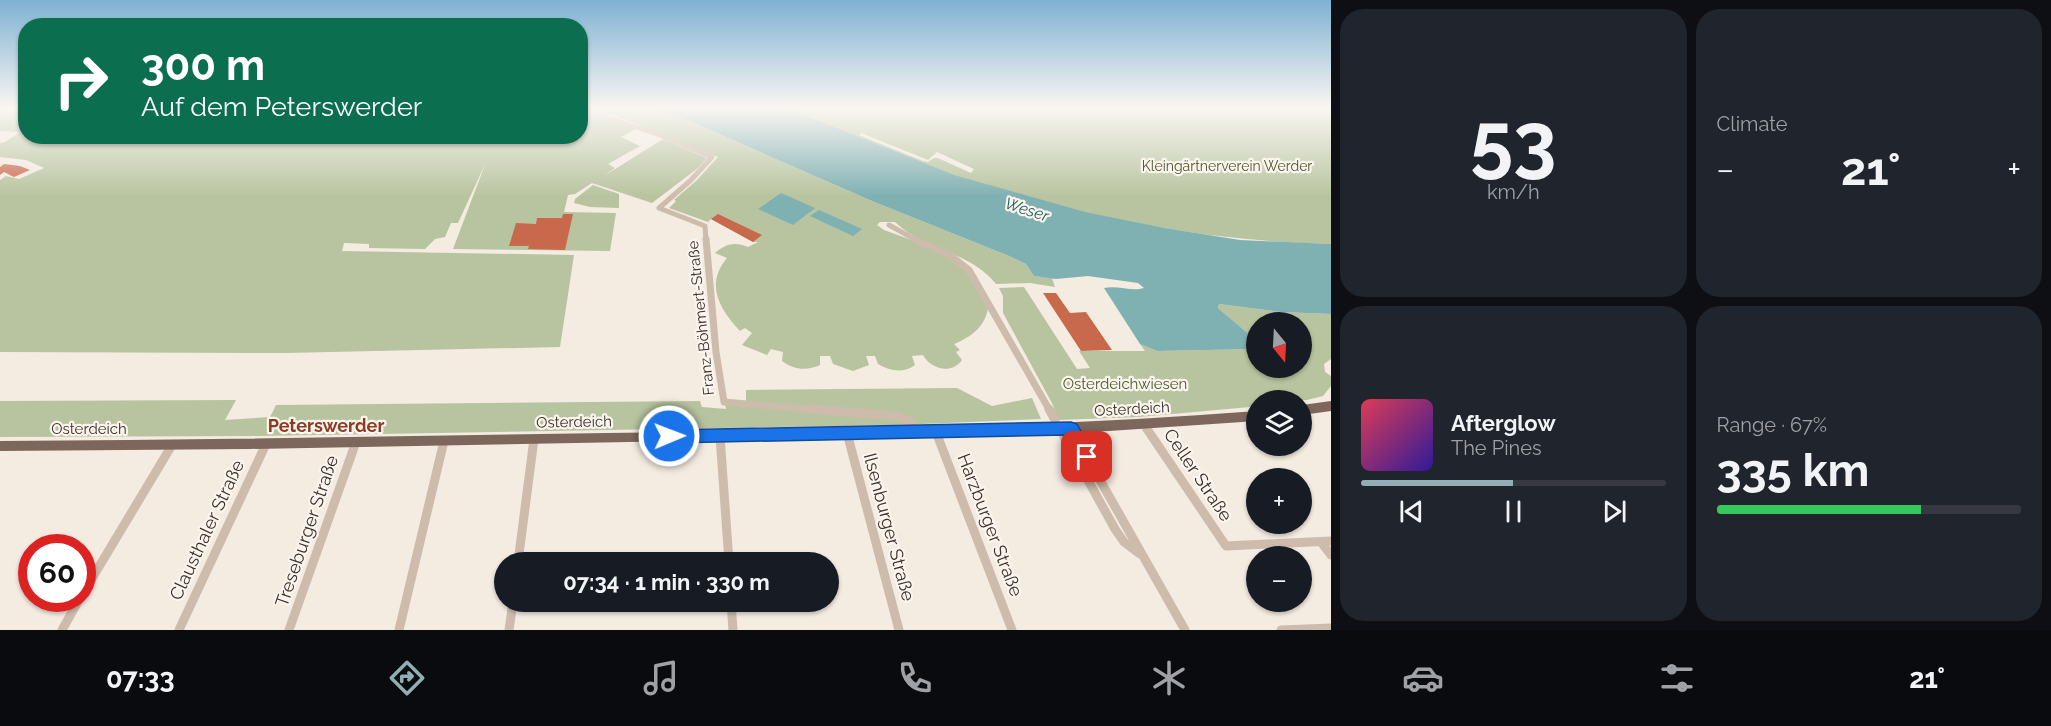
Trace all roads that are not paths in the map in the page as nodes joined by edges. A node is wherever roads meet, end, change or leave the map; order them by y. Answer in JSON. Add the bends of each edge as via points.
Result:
{"nodes":[{"id":1,"x":668,"y":138,"type":"edge"},
{"id":2,"x":889,"y":225,"type":"dead end"},
{"id":3,"x":1331,"y":406,"type":"edge"},
{"id":4,"x":1312,"y":409,"type":"edge"},
{"id":5,"x":1246,"y":417,"type":"edge"},
{"id":6,"x":1055,"y":420,"type":"dead end"},
{"id":7,"x":1145,"y":426,"type":"junction"},
{"id":8,"x":917,"y":432,"type":"junction"},
{"id":9,"x":936,"y":432,"type":"junction"},
{"id":10,"x":848,"y":433,"type":"junction"},
{"id":11,"x":1067,"y":433,"type":"junction"},
{"id":12,"x":720,"y":436,"type":"junction"},
{"id":13,"x":534,"y":439,"type":"junction"},
{"id":14,"x":444,"y":441,"type":"junction"},
{"id":15,"x":356,"y":442,"type":"junction"},
{"id":16,"x":266,"y":444,"type":"junction"},
{"id":17,"x":172,"y":445,"type":"junction"},
{"id":18,"x":0,"y":446,"type":"edge"},
{"id":19,"x":1326,"y":541,"type":"edge"},
{"id":20,"x":519,"y":552,"type":"edge"},
{"id":21,"x":728,"y":552,"type":"edge"},
{"id":22,"x":1331,"y":555,"type":"edge"},
{"id":23,"x":96,"y":572,"type":"edge"},
{"id":24,"x":72,"y":612,"type":"edge"},
{"id":25,"x":512,"y":612,"type":"edge"},
{"id":26,"x":732,"y":612,"type":"edge"},
{"id":27,"x":1331,"y":628,"type":"edge"},
{"id":28,"x":62,"y":630,"type":"edge"},
{"id":29,"x":179,"y":630,"type":"edge"},
{"id":30,"x":289,"y":630,"type":"edge"},
{"id":31,"x":399,"y":630,"type":"edge"},
{"id":32,"x":509,"y":630,"type":"edge"},
{"id":33,"x":733,"y":630,"type":"edge"},
{"id":34,"x":899,"y":630,"type":"edge"},
{"id":35,"x":1012,"y":630,"type":"edge"},
{"id":36,"x":1185,"y":630,"type":"edge"},
{"id":37,"x":1281,"y":630,"type":"edge"}],
"edges":[{"from":1,"to":8,"type":"street","name":"Franz-Böhmert-Straße","via":[[712,157],[659,208],[705,226],[722,400],[740,405],[895,416],[909,421]]},
{"from":2,"to":6,"type":"street","via":[[950,255],[969,270]]},
{"from":3,"to":4,"type":"main road"},
{"from":5,"to":7,"type":"main road","name":"Osterdeich"},
{"from":7,"to":11,"type":"main road","name":"Osterdeich"},
{"from":7,"to":19,"type":"street","name":"Celler Straße","via":[[1226,546]]},
{"from":8,"to":9,"type":"main road","name":"Osterdeich"},
{"from":8,"to":10,"type":"main road","name":"Osterdeich"},
{"from":9,"to":11,"type":"main road","name":"Osterdeich"},
{"from":9,"to":35,"type":"street","name":"Harzburger Straße"},
{"from":10,"to":12,"type":"main road","name":"Osterdeich"},
{"from":10,"to":34,"type":"street","name":"Ilsenburger Straße"},
{"from":11,"to":36,"type":"street","via":[[1115,529],[1142,556]]},
{"from":12,"to":13,"type":"main road","name":"Osterdeich"},
{"from":12,"to":21,"type":"street"},
{"from":13,"to":14,"type":"main road","name":"Osterdeich"},
{"from":13,"to":20,"type":"street"},
{"from":14,"to":15,"type":"main road","name":"Osterdeich"},
{"from":14,"to":31,"type":"street"},
{"from":15,"to":16,"type":"main road","name":"Osterdeich"},
{"from":15,"to":30,"type":"street","name":"Treseburger Straße"},
{"from":16,"to":17,"type":"main road","name":"Osterdeich"},
{"from":16,"to":29,"type":"street","name":"Clausthaler Straße"},
{"from":17,"to":18,"type":"main road","name":"Osterdeich"},
{"from":17,"to":23,"type":"street"},
{"from":19,"to":22,"type":"street"},
{"from":24,"to":28,"type":"street"},
{"from":25,"to":32,"type":"street"},
{"from":26,"to":33,"type":"street"},
{"from":27,"to":37,"type":"street"}]}
